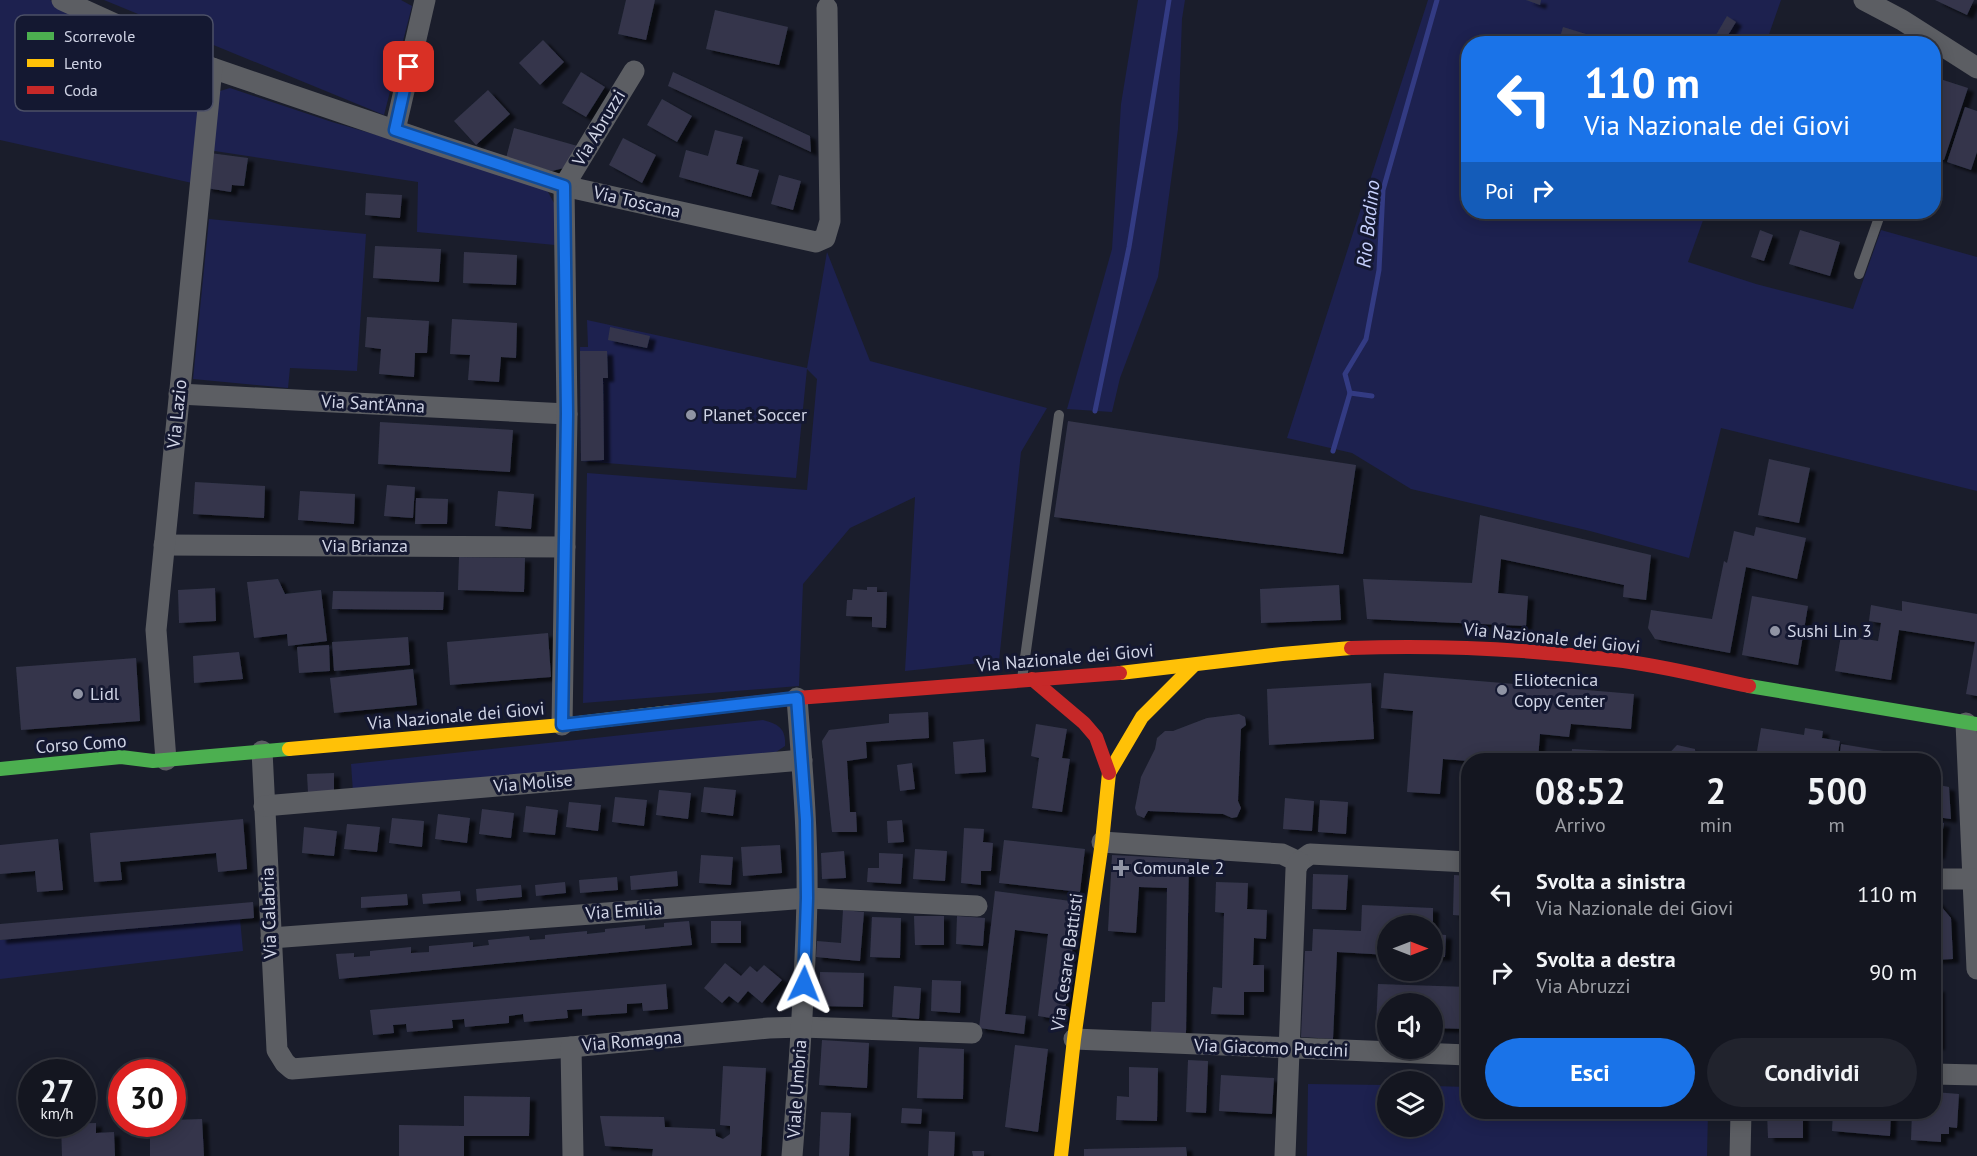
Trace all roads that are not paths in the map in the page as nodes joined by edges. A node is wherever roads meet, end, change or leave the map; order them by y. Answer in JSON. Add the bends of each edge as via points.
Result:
{"nodes":[{"id":1,"x":62,"y":0,"type":"edge"},
{"id":2,"x":425,"y":0,"type":"edge"},
{"id":3,"x":1864,"y":0,"type":"edge"},
{"id":4,"x":827,"y":4,"type":"edge"},
{"id":5,"x":95,"y":15,"type":"edge"},
{"id":6,"x":1920,"y":36,"type":"edge"},
{"id":7,"x":1941,"y":53,"type":"edge"},
{"id":8,"x":213,"y":68,"type":"edge"},
{"id":9,"x":1977,"y":68,"type":"edge"},
{"id":10,"x":634,"y":71,"type":"dead end"},
{"id":11,"x":208,"y":111,"type":"edge"},
{"id":12,"x":395,"y":130,"type":"junction"},
{"id":13,"x":564,"y":186,"type":"junction"},
{"id":14,"x":1879,"y":219,"type":"edge"},
{"id":15,"x":1859,"y":274,"type":"dead end"},
{"id":16,"x":179,"y":394,"type":"junction"},
{"id":17,"x":567,"y":414,"type":"junction"},
{"id":18,"x":1059,"y":415,"type":"dead end"},
{"id":19,"x":164,"y":545,"type":"junction"},
{"id":20,"x":565,"y":547,"type":"junction"},
{"id":21,"x":1193,"y":666,"type":"junction"},
{"id":22,"x":1123,"y":673,"type":"junction"},
{"id":23,"x":1089,"y":674,"type":"junction"},
{"id":24,"x":1027,"y":679,"type":"junction"},
{"id":25,"x":1132,"y":685,"type":"dead end"},
{"id":26,"x":797,"y":698,"type":"junction"},
{"id":27,"x":1076,"y":717,"type":"junction"},
{"id":28,"x":1971,"y":724,"type":"edge"},
{"id":29,"x":562,"y":725,"type":"junction"},
{"id":30,"x":262,"y":751,"type":"junction"},
{"id":31,"x":160,"y":760,"type":"junction"},
{"id":32,"x":802,"y":760,"type":"junction"},
{"id":33,"x":0,"y":769,"type":"edge"},
{"id":34,"x":124,"y":771,"type":"dead end"},
{"id":35,"x":1109,"y":773,"type":"junction"},
{"id":36,"x":264,"y":806,"type":"junction"},
{"id":37,"x":1101,"y":842,"type":"junction"},
{"id":38,"x":1299,"y":862,"type":"junction"},
{"id":39,"x":1461,"y":862,"type":"edge"},
{"id":40,"x":1941,"y":879,"type":"edge"},
{"id":41,"x":1973,"y":879,"type":"junction"},
{"id":42,"x":807,"y":898,"type":"junction"},
{"id":43,"x":977,"y":906,"type":"dead end"},
{"id":44,"x":271,"y":938,"type":"junction"},
{"id":45,"x":1977,"y":969,"type":"edge"},
{"id":46,"x":802,"y":1027,"type":"junction"},
{"id":47,"x":972,"y":1034,"type":"dead end"},
{"id":48,"x":1074,"y":1039,"type":"junction"},
{"id":49,"x":571,"y":1047,"type":"junction"},
{"id":50,"x":1290,"y":1049,"type":"junction"},
{"id":51,"x":1461,"y":1055,"type":"edge"},
{"id":52,"x":292,"y":1069,"type":"joint"},
{"id":53,"x":1941,"y":1074,"type":"edge"},
{"id":54,"x":1977,"y":1075,"type":"edge"},
{"id":55,"x":1741,"y":1119,"type":"edge"},
{"id":56,"x":573,"y":1156,"type":"edge"},
{"id":57,"x":792,"y":1156,"type":"edge"},
{"id":58,"x":1061,"y":1156,"type":"edge"},
{"id":59,"x":1285,"y":1156,"type":"edge"},
{"id":60,"x":1740,"y":1156,"type":"edge"}],
"edges":[{"from":1,"to":5,"type":"street","name":"Via Toscana"},
{"from":2,"to":12,"type":"street"},
{"from":3,"to":6,"type":"street","via":[[1902,20]]},
{"from":4,"to":13,"type":"street","name":"Via Toscana","via":[[830,221],[825,238],[816,242]]},
{"from":7,"to":9,"type":"street"},
{"from":8,"to":12,"type":"street","name":"Via Toscana"},
{"from":10,"to":13,"type":"street","name":"Via Abruzzi"},
{"from":11,"to":16,"type":"street","name":"Via Lazio"},
{"from":12,"to":13,"type":"street","name":"Via Toscana"},
{"from":13,"to":17,"type":"street","name":"Via Abruzzi"},
{"from":14,"to":15,"type":"lane"},
{"from":16,"to":17,"type":"street","name":"Via Sant'Anna"},
{"from":16,"to":19,"type":"street","name":"Via Lazio"},
{"from":17,"to":20,"type":"street","name":"Via Abruzzi"},
{"from":18,"to":24,"type":"lane"},
{"from":19,"to":20,"type":"street","name":"Via Brianza"},
{"from":19,"to":31,"type":"street","name":"Via Lazio","via":[[156,630]]},
{"from":20,"to":29,"type":"street","name":"Via Abruzzi"},
{"from":21,"to":22,"type":"main road","name":"Via Nazionale dei Giovi"},
{"from":21,"to":28,"type":"main road","name":"Via Nazionale dei Giovi","via":[[1349,648],[1508,649],[1617,660]]},
{"from":21,"to":35,"type":"main road","name":"Via Cesare Battisti","via":[[1141,710]]},
{"from":22,"to":23,"type":"main road","name":"Via Nazionale dei Giovi"},
{"from":22,"to":25,"type":"main road"},
{"from":23,"to":24,"type":"main road","name":"Via Nazionale dei Giovi"},
{"from":23,"to":27,"type":"main road","via":[[1075,704]]},
{"from":24,"to":26,"type":"main road","name":"Via Nazionale dei Giovi"},
{"from":24,"to":27,"type":"main road","name":"Via Cesare Battisti"},
{"from":26,"to":29,"type":"main road","name":"Via Nazionale dei Giovi"},
{"from":26,"to":32,"type":"street","name":"Viale Umbria"},
{"from":27,"to":35,"type":"main road","name":"Via Cesare Battisti","via":[[1096,737]]},
{"from":28,"to":41,"type":"street"},
{"from":29,"to":30,"type":"main road","name":"Via Nazionale dei Giovi"},
{"from":30,"to":31,"type":"main road","name":"Via Nazionale dei Giovi"},
{"from":30,"to":36,"type":"street","name":"Via Calabria"},
{"from":31,"to":33,"type":"main road","name":"Corso Como","via":[[121,757]]},
{"from":31,"to":34,"type":"main road","name":"Corso Como"},
{"from":32,"to":36,"type":"street","name":"Via Molise"},
{"from":32,"to":42,"type":"street","name":"Viale Umbria"},
{"from":35,"to":37,"type":"main road","name":"Via Cesare Battisti"},
{"from":36,"to":44,"type":"street","name":"Via Calabria"},
{"from":37,"to":38,"type":"street","via":[[1282,854]]},
{"from":37,"to":48,"type":"main road","name":"Via Cesare Battisti"},
{"from":38,"to":39,"type":"street","via":[[1310,854]]},
{"from":38,"to":50,"type":"street"},
{"from":40,"to":41,"type":"street"},
{"from":41,"to":45,"type":"street"},
{"from":42,"to":43,"type":"street","name":"Via Emilia"},
{"from":42,"to":44,"type":"street","name":"Via Emilia"},
{"from":42,"to":46,"type":"street","name":"Viale Umbria"},
{"from":44,"to":52,"type":"street","name":"Via Calabria","via":[[277,1050]]},
{"from":46,"to":47,"type":"street","name":"Via Romagna"},
{"from":46,"to":49,"type":"street","name":"Via Romagna"},
{"from":46,"to":57,"type":"street","name":"Viale Umbria"},
{"from":48,"to":50,"type":"street","name":"Via Giacomo Puccini"},
{"from":48,"to":58,"type":"main road","name":"Via Cesare Battisti"},
{"from":49,"to":52,"type":"street","name":"Via Romagna"},
{"from":49,"to":56,"type":"street"},
{"from":50,"to":51,"type":"street","name":"Via Giacomo Puccini"},
{"from":50,"to":59,"type":"street"},
{"from":53,"to":54,"type":"street"},
{"from":55,"to":60,"type":"street"}]}
